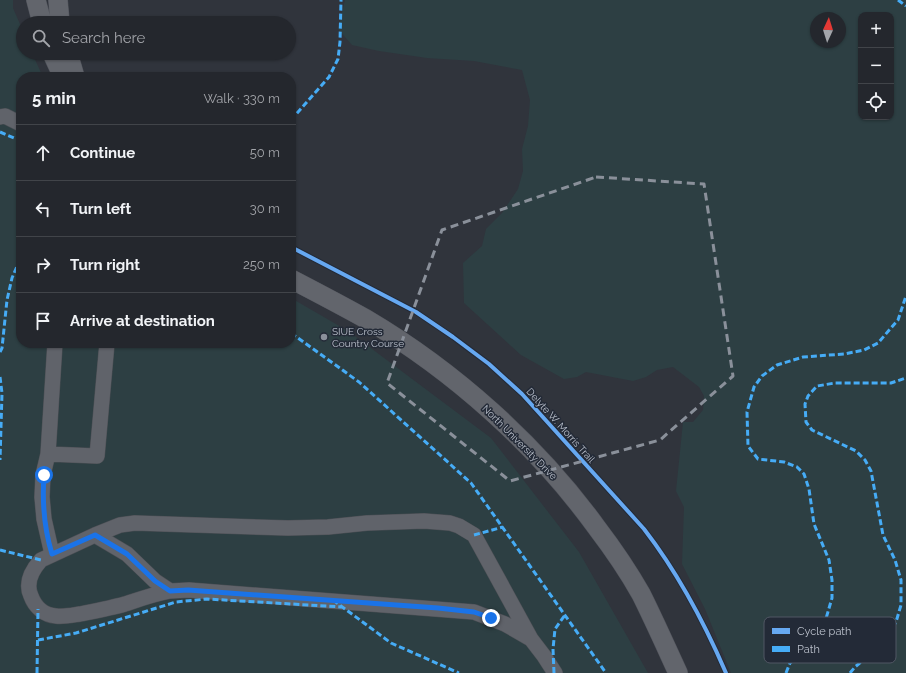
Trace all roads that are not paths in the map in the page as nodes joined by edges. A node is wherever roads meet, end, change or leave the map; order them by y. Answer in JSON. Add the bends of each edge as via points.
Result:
{"nodes":[{"id":1,"x":36,"y":0,"type":"edge"},
{"id":2,"x":58,"y":0,"type":"edge"},
{"id":3,"x":40,"y":16,"type":"edge"},
{"id":4,"x":59,"y":16,"type":"edge"},
{"id":5,"x":55,"y":60,"type":"edge"},
{"id":6,"x":70,"y":60,"type":"edge"},
{"id":7,"x":61,"y":72,"type":"edge"},
{"id":8,"x":74,"y":72,"type":"edge"},
{"id":9,"x":0,"y":116,"type":"edge"},
{"id":10,"x":16,"y":122,"type":"edge"},
{"id":11,"x":296,"y":282,"type":"edge"},
{"id":12,"x":55,"y":348,"type":"edge"},
{"id":13,"x":107,"y":348,"type":"edge"},
{"id":14,"x":48,"y":454,"type":"junction"},
{"id":15,"x":95,"y":535,"type":"junction"},
{"id":16,"x":52,"y":554,"type":"junction"},
{"id":17,"x":170,"y":591,"type":"junction"},
{"id":18,"x":531,"y":639,"type":"junction"},
{"id":19,"x":555,"y":673,"type":"edge"},
{"id":20,"x":678,"y":673,"type":"edge"}],
"edges":[{"from":1,"to":3,"type":"main road"},
{"from":2,"to":4,"type":"main road"},
{"from":5,"to":7,"type":"main road"},
{"from":6,"to":8,"type":"main road"},
{"from":9,"to":10,"type":"lane"},
{"from":11,"to":20,"type":"main road","name":"North University Drive","via":[[367,320],[440,369],[535,453],[573,496],[614,550],[640,593]]},
{"from":12,"to":14,"type":"lane"},
{"from":13,"to":14,"type":"lane","via":[[97,456]]},
{"from":14,"to":16,"type":"lane","via":[[42,497]]},
{"from":15,"to":16,"type":"lane"},
{"from":15,"to":17,"type":"lane","via":[[127,554],[155,581]]},
{"from":15,"to":18,"type":"lane","via":[[120,525],[135,523],[288,528],[328,527],[367,522],[450,523],[474,535]]},
{"from":16,"to":17,"type":"lane","via":[[35,567],[30,576],[29,586],[33,602],[46,614],[56,616],[95,612]]},
{"from":17,"to":18,"type":"lane","via":[[188,590],[474,612],[505,624]]},
{"from":18,"to":19,"type":"lane"}]}
